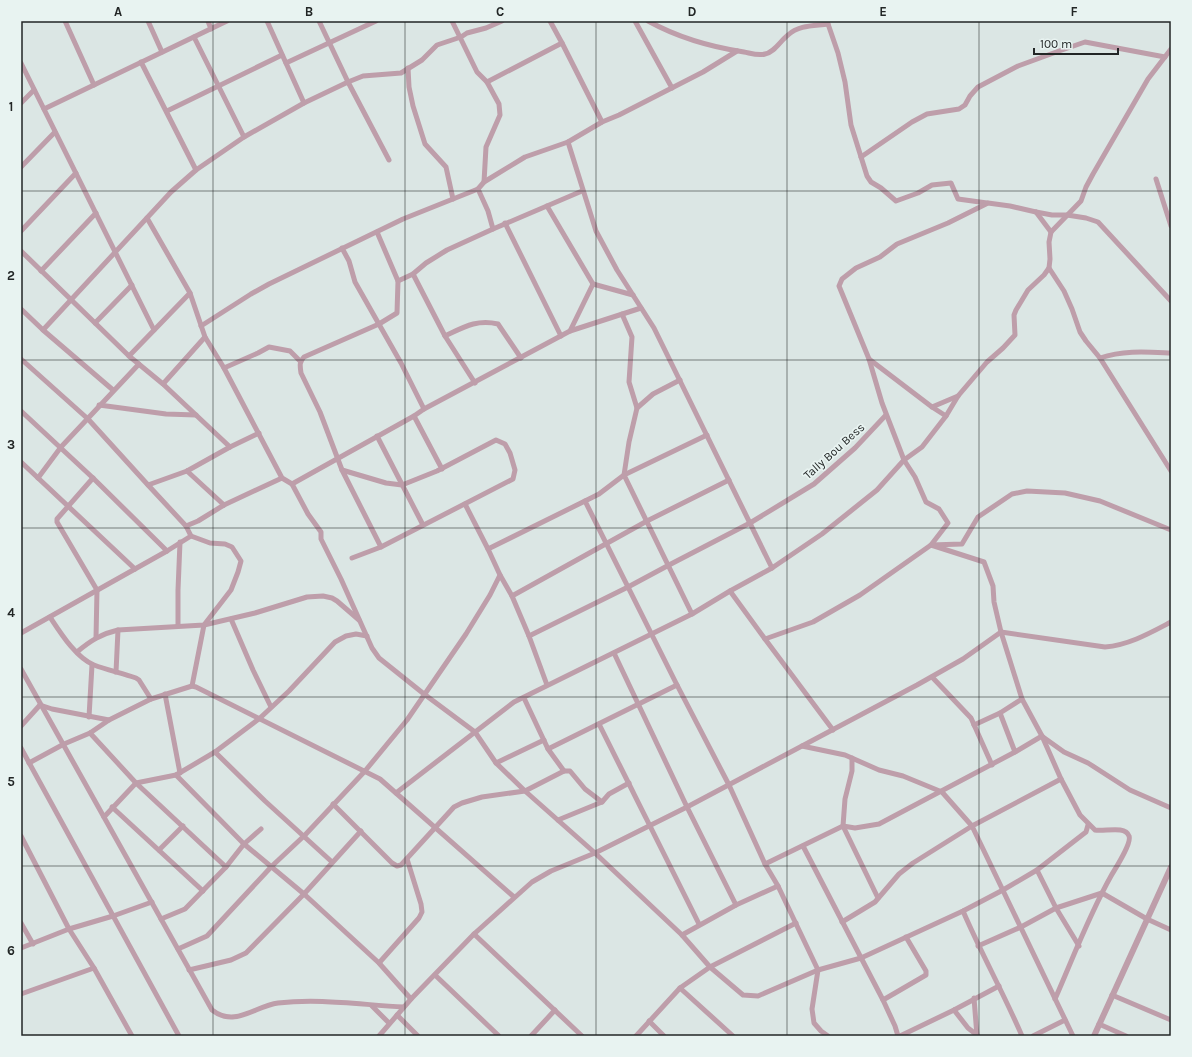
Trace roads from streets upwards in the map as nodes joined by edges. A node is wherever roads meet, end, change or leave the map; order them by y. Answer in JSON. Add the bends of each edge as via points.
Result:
{"nodes":[{"id":1,"x":65,"y":21,"type":"edge"},
{"id":2,"x":148,"y":21,"type":"edge"},
{"id":3,"x":208,"y":21,"type":"edge"},
{"id":4,"x":227,"y":21,"type":"edge"},
{"id":5,"x":267,"y":21,"type":"edge"},
{"id":6,"x":319,"y":21,"type":"edge"},
{"id":7,"x":376,"y":21,"type":"edge"},
{"id":8,"x":452,"y":21,"type":"edge"},
{"id":9,"x":489,"y":21,"type":"edge"},
{"id":10,"x":502,"y":21,"type":"edge"},
{"id":11,"x":550,"y":21,"type":"edge"},
{"id":12,"x":635,"y":21,"type":"edge"},
{"id":13,"x":648,"y":21,"type":"edge"},
{"id":14,"x":828,"y":23,"type":"edge"},
{"id":15,"x":486,"y":28,"type":"junction"},
{"id":16,"x":211,"y":29,"type":"junction"},
{"id":17,"x":194,"y":37,"type":"junction"},
{"id":18,"x":461,"y":37,"type":"junction"},
{"id":19,"x":330,"y":43,"type":"junction"},
{"id":20,"x":562,"y":43,"type":"junction"},
{"id":21,"x":1171,"y":49,"type":"edge"},
{"id":22,"x":737,"y":51,"type":"junction"},
{"id":23,"x":162,"y":52,"type":"junction"},
{"id":24,"x":282,"y":55,"type":"junction"},
{"id":25,"x":1165,"y":57,"type":"junction"},
{"id":26,"x":141,"y":62,"type":"junction"},
{"id":27,"x":21,"y":63,"type":"edge"},
{"id":28,"x":286,"y":63,"type":"junction"},
{"id":29,"x":408,"y":68,"type":"junction"},
{"id":30,"x":348,"y":82,"type":"junction"},
{"id":31,"x":487,"y":82,"type":"junction"},
{"id":32,"x":94,"y":85,"type":"junction"},
{"id":33,"x":219,"y":86,"type":"junction"},
{"id":34,"x":672,"y":88,"type":"junction"},
{"id":35,"x":34,"y":90,"type":"junction"},
{"id":36,"x":21,"y":103,"type":"edge"},
{"id":37,"x":304,"y":103,"type":"junction"},
{"id":38,"x":44,"y":109,"type":"junction"},
{"id":39,"x":166,"y":112,"type":"junction"},
{"id":40,"x":602,"y":122,"type":"junction"},
{"id":41,"x":55,"y":132,"type":"junction"},
{"id":42,"x":244,"y":137,"type":"junction"},
{"id":43,"x":568,"y":142,"type":"junction"},
{"id":44,"x":861,"y":157,"type":"junction"},
{"id":45,"x":389,"y":160,"type":"dead end"},
{"id":46,"x":21,"y":167,"type":"edge"},
{"id":47,"x":196,"y":170,"type":"junction"},
{"id":48,"x":76,"y":173,"type":"junction"},
{"id":49,"x":1156,"y":178,"type":"dead end"},
{"id":50,"x":484,"y":182,"type":"junction"},
{"id":51,"x":478,"y":189,"type":"junction"},
{"id":52,"x":582,"y":191,"type":"junction"},
{"id":53,"x":453,"y":199,"type":"junction"},
{"id":54,"x":988,"y":203,"type":"junction"},
{"id":55,"x":547,"y":206,"type":"junction"},
{"id":56,"x":1036,"y":212,"type":"junction"},
{"id":57,"x":96,"y":213,"type":"junction"},
{"id":58,"x":1067,"y":215,"type":"junction"},
{"id":59,"x":147,"y":218,"type":"junction"},
{"id":60,"x":505,"y":224,"type":"junction"},
{"id":61,"x":1171,"y":226,"type":"edge"},
{"id":62,"x":493,"y":229,"type":"junction"},
{"id":63,"x":21,"y":231,"type":"edge"},
{"id":64,"x":377,"y":232,"type":"junction"},
{"id":65,"x":1051,"y":232,"type":"junction"},
{"id":66,"x":342,"y":248,"type":"junction"},
{"id":67,"x":21,"y":251,"type":"edge"},
{"id":68,"x":116,"y":253,"type":"junction"},
{"id":69,"x":1049,"y":268,"type":"junction"},
{"id":70,"x":41,"y":271,"type":"junction"},
{"id":71,"x":413,"y":274,"type":"junction"},
{"id":72,"x":398,"y":280,"type":"junction"},
{"id":73,"x":592,"y":284,"type":"junction"},
{"id":74,"x":132,"y":285,"type":"junction"},
{"id":75,"x":190,"y":293,"type":"junction"},
{"id":76,"x":633,"y":295,"type":"junction"},
{"id":77,"x":71,"y":300,"type":"junction"},
{"id":78,"x":1171,"y":301,"type":"edge"},
{"id":79,"x":641,"y":308,"type":"junction"},
{"id":80,"x":21,"y":309,"type":"edge"},
{"id":81,"x":622,"y":314,"type":"junction"},
{"id":82,"x":95,"y":323,"type":"junction"},
{"id":83,"x":379,"y":324,"type":"junction"},
{"id":84,"x":201,"y":326,"type":"junction"},
{"id":85,"x":43,"y":330,"type":"junction"},
{"id":86,"x":154,"y":330,"type":"junction"},
{"id":87,"x":570,"y":331,"type":"junction"},
{"id":88,"x":445,"y":336,"type":"junction"},
{"id":89,"x":561,"y":336,"type":"junction"},
{"id":90,"x":205,"y":337,"type":"junction"},
{"id":91,"x":1171,"y":353,"type":"edge"},
{"id":92,"x":129,"y":356,"type":"junction"},
{"id":93,"x":521,"y":358,"type":"junction"},
{"id":94,"x":1100,"y":358,"type":"junction"},
{"id":95,"x":21,"y":359,"type":"edge"},
{"id":96,"x":869,"y":359,"type":"junction"},
{"id":97,"x":300,"y":360,"type":"junction"},
{"id":98,"x":139,"y":364,"type":"junction"},
{"id":99,"x":224,"y":368,"type":"junction"},
{"id":100,"x":680,"y":380,"type":"junction"},
{"id":101,"x":475,"y":383,"type":"junction"},
{"id":102,"x":162,"y":384,"type":"junction"},
{"id":103,"x":113,"y":390,"type":"junction"},
{"id":104,"x":958,"y":396,"type":"junction"},
{"id":105,"x":99,"y":405,"type":"junction"},
{"id":106,"x":932,"y":406,"type":"junction"},
{"id":107,"x":636,"y":408,"type":"junction"},
{"id":108,"x":424,"y":409,"type":"junction"},
{"id":109,"x":21,"y":411,"type":"edge"},
{"id":110,"x":196,"y":415,"type":"junction"},
{"id":111,"x":886,"y":415,"type":"junction"},
{"id":112,"x":414,"y":416,"type":"junction"},
{"id":113,"x":946,"y":416,"type":"junction"},
{"id":114,"x":88,"y":418,"type":"junction"},
{"id":115,"x":259,"y":433,"type":"junction"},
{"id":116,"x":707,"y":435,"type":"junction"},
{"id":117,"x":377,"y":436,"type":"junction"},
{"id":118,"x":230,"y":446,"type":"junction"},
{"id":119,"x":61,"y":447,"type":"junction"},
{"id":120,"x":337,"y":458,"type":"junction"},
{"id":121,"x":904,"y":460,"type":"junction"},
{"id":122,"x":21,"y":462,"type":"edge"},
{"id":123,"x":442,"y":469,"type":"junction"},
{"id":124,"x":342,"y":470,"type":"junction"},
{"id":125,"x":187,"y":471,"type":"junction"},
{"id":126,"x":1171,"y":471,"type":"edge"},
{"id":127,"x":624,"y":476,"type":"junction"},
{"id":128,"x":38,"y":478,"type":"junction"},
{"id":129,"x":94,"y":478,"type":"junction"},
{"id":130,"x":282,"y":478,"type":"junction"},
{"id":131,"x":729,"y":480,"type":"junction"},
{"id":132,"x":292,"y":484,"type":"junction"},
{"id":133,"x":148,"y":485,"type":"junction"},
{"id":134,"x":402,"y":485,"type":"junction"},
{"id":135,"x":585,"y":501,"type":"junction"},
{"id":136,"x":465,"y":504,"type":"junction"},
{"id":137,"x":224,"y":505,"type":"junction"},
{"id":138,"x":69,"y":506,"type":"junction"},
{"id":139,"x":647,"y":521,"type":"junction"},
{"id":140,"x":750,"y":523,"type":"junction"},
{"id":141,"x":423,"y":525,"type":"junction"},
{"id":142,"x":186,"y":526,"type":"junction"},
{"id":143,"x":1171,"y":530,"type":"edge"},
{"id":144,"x":191,"y":536,"type":"junction"},
{"id":145,"x":180,"y":542,"type":"junction"},
{"id":146,"x":606,"y":543,"type":"junction"},
{"id":147,"x":931,"y":545,"type":"junction"},
{"id":148,"x":381,"y":547,"type":"junction"},
{"id":149,"x":488,"y":549,"type":"junction"},
{"id":150,"x":167,"y":551,"type":"junction"},
{"id":151,"x":352,"y":558,"type":"dead end"},
{"id":152,"x":669,"y":565,"type":"junction"},
{"id":153,"x":772,"y":568,"type":"junction"},
{"id":154,"x":135,"y":569,"type":"junction"},
{"id":155,"x":500,"y":575,"type":"junction"},
{"id":156,"x":628,"y":588,"type":"junction"},
{"id":157,"x":97,"y":590,"type":"junction"},
{"id":158,"x":730,"y":591,"type":"junction"},
{"id":159,"x":512,"y":596,"type":"junction"},
{"id":160,"x":692,"y":614,"type":"junction"},
{"id":161,"x":50,"y":617,"type":"junction"},
{"id":162,"x":231,"y":619,"type":"junction"},
{"id":163,"x":1171,"y":622,"type":"edge"},
{"id":164,"x":361,"y":623,"type":"junction"},
{"id":165,"x":204,"y":625,"type":"junction"},
{"id":166,"x":178,"y":626,"type":"junction"},
{"id":167,"x":118,"y":630,"type":"junction"},
{"id":168,"x":1001,"y":632,"type":"junction"},
{"id":169,"x":21,"y":633,"type":"edge"},
{"id":170,"x":652,"y":634,"type":"junction"},
{"id":171,"x":367,"y":636,"type":"junction"},
{"id":172,"x":529,"y":636,"type":"junction"},
{"id":173,"x":96,"y":638,"type":"junction"},
{"id":174,"x":766,"y":638,"type":"junction"},
{"id":175,"x":77,"y":652,"type":"junction"},
{"id":176,"x":614,"y":653,"type":"junction"},
{"id":177,"x":92,"y":665,"type":"junction"},
{"id":178,"x":21,"y":669,"type":"edge"},
{"id":179,"x":116,"y":672,"type":"junction"},
{"id":180,"x":932,"y":677,"type":"junction"},
{"id":181,"x":547,"y":685,"type":"junction"},
{"id":182,"x":677,"y":685,"type":"junction"},
{"id":183,"x":192,"y":686,"type":"junction"},
{"id":184,"x":165,"y":694,"type":"junction"},
{"id":185,"x":424,"y":694,"type":"junction"},
{"id":186,"x":524,"y":698,"type":"junction"},
{"id":187,"x":151,"y":699,"type":"junction"},
{"id":188,"x":1022,"y":699,"type":"junction"},
{"id":189,"x":638,"y":704,"type":"junction"},
{"id":190,"x":40,"y":705,"type":"junction"},
{"id":191,"x":271,"y":707,"type":"junction"},
{"id":192,"x":1000,"y":713,"type":"junction"},
{"id":193,"x":89,"y":717,"type":"junction"},
{"id":194,"x":260,"y":718,"type":"junction"},
{"id":195,"x":109,"y":720,"type":"junction"},
{"id":196,"x":599,"y":724,"type":"junction"},
{"id":197,"x":974,"y":725,"type":"junction"},
{"id":198,"x":21,"y":726,"type":"edge"},
{"id":199,"x":833,"y":730,"type":"junction"},
{"id":200,"x":475,"y":732,"type":"junction"},
{"id":201,"x":90,"y":733,"type":"junction"},
{"id":202,"x":1042,"y":736,"type":"junction"},
{"id":203,"x":544,"y":740,"type":"junction"},
{"id":204,"x":64,"y":744,"type":"junction"},
{"id":205,"x":802,"y":746,"type":"junction"},
{"id":206,"x":21,"y":748,"type":"edge"},
{"id":207,"x":548,"y":749,"type":"junction"},
{"id":208,"x":215,"y":752,"type":"junction"},
{"id":209,"x":1015,"y":752,"type":"junction"},
{"id":210,"x":852,"y":758,"type":"junction"},
{"id":211,"x":29,"y":763,"type":"junction"},
{"id":212,"x":496,"y":763,"type":"junction"},
{"id":213,"x":992,"y":765,"type":"junction"},
{"id":214,"x":365,"y":771,"type":"junction"},
{"id":215,"x":564,"y":771,"type":"junction"},
{"id":216,"x":178,"y":774,"type":"junction"},
{"id":217,"x":1061,"y":779,"type":"junction"},
{"id":218,"x":136,"y":783,"type":"junction"},
{"id":219,"x":629,"y":783,"type":"junction"},
{"id":220,"x":729,"y":785,"type":"junction"},
{"id":221,"x":525,"y":792,"type":"junction"},
{"id":222,"x":942,"y":792,"type":"junction"},
{"id":223,"x":396,"y":793,"type":"junction"},
{"id":224,"x":602,"y":802,"type":"junction"},
{"id":225,"x":333,"y":804,"type":"junction"},
{"id":226,"x":112,"y":807,"type":"junction"},
{"id":227,"x":687,"y":807,"type":"junction"},
{"id":228,"x":1171,"y":808,"type":"edge"},
{"id":229,"x":104,"y":817,"type":"junction"},
{"id":230,"x":558,"y":820,"type":"junction"},
{"id":231,"x":650,"y":824,"type":"junction"},
{"id":232,"x":1088,"y":825,"type":"junction"},
{"id":233,"x":183,"y":826,"type":"junction"},
{"id":234,"x":843,"y":826,"type":"junction"},
{"id":235,"x":972,"y":826,"type":"junction"},
{"id":236,"x":436,"y":828,"type":"junction"},
{"id":237,"x":261,"y":829,"type":"dead end"},
{"id":238,"x":361,"y":831,"type":"junction"},
{"id":239,"x":305,"y":835,"type":"junction"},
{"id":240,"x":21,"y":836,"type":"edge"},
{"id":241,"x":244,"y":844,"type":"junction"},
{"id":242,"x":803,"y":846,"type":"junction"},
{"id":243,"x":159,"y":850,"type":"junction"},
{"id":244,"x":595,"y":852,"type":"junction"},
{"id":245,"x":407,"y":859,"type":"junction"},
{"id":246,"x":332,"y":862,"type":"junction"},
{"id":247,"x":765,"y":864,"type":"junction"},
{"id":248,"x":272,"y":866,"type":"junction"},
{"id":249,"x":226,"y":867,"type":"junction"},
{"id":250,"x":1171,"y":867,"type":"edge"},
{"id":251,"x":1037,"y":870,"type":"junction"},
{"id":252,"x":1169,"y":878,"type":"edge"},
{"id":253,"x":778,"y":886,"type":"junction"},
{"id":254,"x":1003,"y":890,"type":"junction"},
{"id":255,"x":203,"y":891,"type":"junction"},
{"id":256,"x":1102,"y":893,"type":"junction"},
{"id":257,"x":304,"y":894,"type":"junction"},
{"id":258,"x":514,"y":897,"type":"junction"},
{"id":259,"x":878,"y":898,"type":"junction"},
{"id":260,"x":152,"y":902,"type":"junction"},
{"id":261,"x":736,"y":905,"type":"junction"},
{"id":262,"x":1056,"y":908,"type":"junction"},
{"id":263,"x":963,"y":911,"type":"junction"},
{"id":264,"x":113,"y":916,"type":"junction"},
{"id":265,"x":161,"y":919,"type":"junction"},
{"id":266,"x":1147,"y":919,"type":"junction"},
{"id":267,"x":842,"y":922,"type":"junction"},
{"id":268,"x":21,"y":923,"type":"edge"},
{"id":269,"x":796,"y":923,"type":"junction"},
{"id":270,"x":699,"y":924,"type":"junction"},
{"id":271,"x":1021,"y":927,"type":"junction"},
{"id":272,"x":69,"y":929,"type":"junction"},
{"id":273,"x":1171,"y":930,"type":"edge"},
{"id":274,"x":474,"y":934,"type":"junction"},
{"id":275,"x":682,"y":934,"type":"junction"},
{"id":276,"x":906,"y":937,"type":"junction"},
{"id":277,"x":33,"y":944,"type":"junction"},
{"id":278,"x":978,"y":946,"type":"junction"},
{"id":279,"x":1078,"y":946,"type":"junction"},
{"id":280,"x":21,"y":948,"type":"edge"},
{"id":281,"x":178,"y":950,"type":"junction"},
{"id":282,"x":861,"y":958,"type":"junction"},
{"id":283,"x":379,"y":963,"type":"junction"},
{"id":284,"x":710,"y":967,"type":"junction"},
{"id":285,"x":94,"y":968,"type":"junction"},
{"id":286,"x":189,"y":970,"type":"junction"},
{"id":287,"x":818,"y":970,"type":"junction"},
{"id":288,"x":435,"y":975,"type":"junction"},
{"id":289,"x":998,"y":986,"type":"junction"},
{"id":290,"x":680,"y":988,"type":"junction"},
{"id":291,"x":21,"y":994,"type":"edge"},
{"id":292,"x":1112,"y":995,"type":"junction"},
{"id":293,"x":974,"y":998,"type":"junction"},
{"id":294,"x":411,"y":999,"type":"junction"},
{"id":295,"x":1055,"y":999,"type":"junction"},
{"id":296,"x":883,"y":1000,"type":"junction"},
{"id":297,"x":372,"y":1006,"type":"junction"},
{"id":298,"x":404,"y":1007,"type":"junction"},
{"id":299,"x":555,"y":1010,"type":"junction"},
{"id":300,"x":954,"y":1010,"type":"junction"},
{"id":301,"x":397,"y":1015,"type":"junction"},
{"id":302,"x":1065,"y":1020,"type":"junction"},
{"id":303,"x":1171,"y":1020,"type":"edge"},
{"id":304,"x":649,"y":1021,"type":"junction"},
{"id":305,"x":389,"y":1023,"type":"junction"},
{"id":306,"x":1099,"y":1024,"type":"junction"},
{"id":307,"x":977,"y":1035,"type":"edge"},
{"id":308,"x":132,"y":1036,"type":"edge"},
{"id":309,"x":179,"y":1036,"type":"edge"},
{"id":310,"x":379,"y":1036,"type":"edge"},
{"id":311,"x":418,"y":1036,"type":"edge"},
{"id":312,"x":499,"y":1036,"type":"edge"},
{"id":313,"x":531,"y":1036,"type":"edge"},
{"id":314,"x":582,"y":1036,"type":"edge"},
{"id":315,"x":636,"y":1036,"type":"edge"},
{"id":316,"x":664,"y":1036,"type":"edge"},
{"id":317,"x":733,"y":1036,"type":"edge"},
{"id":318,"x":828,"y":1036,"type":"edge"},
{"id":319,"x":899,"y":1036,"type":"edge"},
{"id":320,"x":1022,"y":1036,"type":"edge"},
{"id":321,"x":1033,"y":1036,"type":"edge"},
{"id":322,"x":1073,"y":1036,"type":"edge"},
{"id":323,"x":1094,"y":1036,"type":"edge"},
{"id":324,"x":1126,"y":1036,"type":"edge"}],
"edges":[{"from":1,"to":32,"type":"street"},
{"from":2,"to":23,"type":"street"},
{"from":3,"to":16,"type":"street"},
{"from":4,"to":16,"type":"street"},
{"from":5,"to":24,"type":"street"},
{"from":6,"to":19,"type":"street"},
{"from":7,"to":19,"type":"street"},
{"from":8,"to":18,"type":"street"},
{"from":9,"to":15,"type":"street"},
{"from":10,"to":15,"type":"street"},
{"from":11,"to":20,"type":"street"},
{"from":12,"to":34,"type":"street"},
{"from":13,"to":22,"type":"street","via":[[682,36]]},
{"from":14,"to":22,"type":"street","via":[[802,27],[788,34],[773,50],[765,54]]},
{"from":14,"to":44,"type":"street","via":[[838,53],[851,125]]},
{"from":15,"to":18,"type":"street"},
{"from":16,"to":17,"type":"street"},
{"from":17,"to":23,"type":"street"},
{"from":17,"to":33,"type":"street"},
{"from":18,"to":29,"type":"street","via":[[437,45],[422,60]]},
{"from":18,"to":31,"type":"street","via":[[477,72]]},
{"from":19,"to":28,"type":"street"},
{"from":19,"to":30,"type":"street"},
{"from":20,"to":31,"type":"street"},
{"from":20,"to":40,"type":"street"},
{"from":21,"to":25,"type":"street"},
{"from":22,"to":34,"type":"street"},
{"from":23,"to":26,"type":"street"},
{"from":24,"to":28,"type":"street"},
{"from":24,"to":33,"type":"street"},
{"from":25,"to":44,"type":"street","via":[[1085,42],[1018,66],[978,87],[966,104],[959,109],[927,114]]},
{"from":25,"to":58,"type":"street","via":[[1148,79],[1093,174],[1081,202]]},
{"from":26,"to":32,"type":"street"},
{"from":26,"to":39,"type":"street"},
{"from":27,"to":35,"type":"street"},
{"from":28,"to":37,"type":"street"},
{"from":29,"to":30,"type":"street","via":[[401,73],[363,76]]},
{"from":29,"to":53,"type":"street","via":[[413,106],[425,144],[446,167]]},
{"from":30,"to":37,"type":"street"},
{"from":30,"to":45,"type":"street"},
{"from":31,"to":50,"type":"street","via":[[499,104],[500,115],[486,147]]},
{"from":32,"to":38,"type":"street"},
{"from":33,"to":39,"type":"street"},
{"from":33,"to":42,"type":"street"},
{"from":34,"to":40,"type":"street"},
{"from":35,"to":36,"type":"street"},
{"from":35,"to":38,"type":"street"},
{"from":37,"to":42,"type":"street"},
{"from":38,"to":41,"type":"street"},
{"from":39,"to":47,"type":"street"},
{"from":40,"to":43,"type":"street"},
{"from":41,"to":46,"type":"street"},
{"from":41,"to":48,"type":"street"},
{"from":42,"to":47,"type":"street"},
{"from":43,"to":50,"type":"street","via":[[525,158]]},
{"from":43,"to":52,"type":"street"},
{"from":44,"to":54,"type":"street","via":[[871,182],[896,202],[918,194],[932,185],[951,183],[958,199]]},
{"from":47,"to":59,"type":"street"},
{"from":48,"to":57,"type":"street"},
{"from":48,"to":63,"type":"street"},
{"from":49,"to":61,"type":"street"},
{"from":50,"to":51,"type":"street"},
{"from":51,"to":53,"type":"street"},
{"from":51,"to":62,"type":"street"},
{"from":52,"to":55,"type":"street"},
{"from":52,"to":76,"type":"street","via":[[596,232]]},
{"from":53,"to":64,"type":"street"},
{"from":54,"to":56,"type":"street"},
{"from":54,"to":96,"type":"street","via":[[897,244],[842,279],[839,286]]},
{"from":55,"to":60,"type":"street"},
{"from":55,"to":73,"type":"street"},
{"from":56,"to":58,"type":"street"},
{"from":56,"to":65,"type":"street"},
{"from":57,"to":68,"type":"street"},
{"from":57,"to":70,"type":"street"},
{"from":58,"to":65,"type":"street"},
{"from":58,"to":78,"type":"street","via":[[1098,222]]},
{"from":59,"to":68,"type":"street"},
{"from":59,"to":75,"type":"street"},
{"from":60,"to":62,"type":"street"},
{"from":60,"to":89,"type":"street"},
{"from":62,"to":71,"type":"street","via":[[447,250]]},
{"from":64,"to":66,"type":"street"},
{"from":64,"to":72,"type":"street"},
{"from":65,"to":69,"type":"street"},
{"from":66,"to":83,"type":"street","via":[[349,260],[355,282]]},
{"from":66,"to":84,"type":"street","via":[[251,294]]},
{"from":67,"to":70,"type":"street"},
{"from":68,"to":74,"type":"street"},
{"from":68,"to":77,"type":"street"},
{"from":69,"to":94,"type":"street","via":[[1064,291],[1080,332]]},
{"from":69,"to":104,"type":"street","via":[[1028,290],[1016,310],[1015,335],[987,362]]},
{"from":70,"to":77,"type":"street"},
{"from":71,"to":72,"type":"street"},
{"from":71,"to":88,"type":"street"},
{"from":72,"to":83,"type":"street","via":[[397,313]]},
{"from":73,"to":76,"type":"street"},
{"from":73,"to":87,"type":"street"},
{"from":74,"to":82,"type":"street"},
{"from":74,"to":86,"type":"street"},
{"from":75,"to":84,"type":"street"},
{"from":75,"to":86,"type":"street"},
{"from":76,"to":79,"type":"street"},
{"from":77,"to":82,"type":"street"},
{"from":77,"to":85,"type":"street"},
{"from":79,"to":81,"type":"street"},
{"from":79,"to":100,"type":"street"},
{"from":80,"to":85,"type":"street"},
{"from":81,"to":87,"type":"street"},
{"from":81,"to":107,"type":"street","via":[[632,337],[629,382]]},
{"from":82,"to":92,"type":"street"},
{"from":83,"to":97,"type":"street"},
{"from":83,"to":108,"type":"street"},
{"from":84,"to":90,"type":"street"},
{"from":85,"to":103,"type":"street"},
{"from":86,"to":92,"type":"street"},
{"from":87,"to":89,"type":"street"},
{"from":88,"to":93,"type":"street","via":[[473,323],[487,321],[498,324]]},
{"from":88,"to":101,"type":"street"},
{"from":89,"to":93,"type":"street"},
{"from":90,"to":99,"type":"street"},
{"from":90,"to":102,"type":"street"},
{"from":91,"to":94,"type":"street","via":[[1130,352]]},
{"from":92,"to":98,"type":"street"},
{"from":93,"to":101,"type":"street"},
{"from":94,"to":126,"type":"street"},
{"from":95,"to":114,"type":"street"},
{"from":96,"to":106,"type":"street"},
{"from":96,"to":111,"type":"street"},
{"from":97,"to":99,"type":"street","via":[[290,351],[268,347]]},
{"from":97,"to":120,"type":"street","via":[[302,373]]},
{"from":98,"to":102,"type":"street"},
{"from":98,"to":103,"type":"street"},
{"from":99,"to":115,"type":"street"},
{"from":100,"to":107,"type":"street","via":[[653,394]]},
{"from":100,"to":116,"type":"street"},
{"from":101,"to":108,"type":"street"},
{"from":102,"to":110,"type":"street"},
{"from":103,"to":105,"type":"street"},
{"from":104,"to":106,"type":"street"},
{"from":104,"to":113,"type":"street"},
{"from":105,"to":110,"type":"street","via":[[166,414]]},
{"from":105,"to":114,"type":"street"},
{"from":106,"to":113,"type":"street"},
{"from":107,"to":127,"type":"street"},
{"from":108,"to":112,"type":"street"},
{"from":109,"to":119,"type":"street"},
{"from":110,"to":118,"type":"street"},
{"from":111,"to":121,"type":"street"},
{"from":111,"to":140,"type":"street","name":"Tally Bou Bess","via":[[855,448],[814,484]]},
{"from":112,"to":117,"type":"street"},
{"from":112,"to":123,"type":"street"},
{"from":113,"to":121,"type":"street","via":[[922,447]]},
{"from":114,"to":119,"type":"street"},
{"from":114,"to":133,"type":"street"},
{"from":115,"to":118,"type":"street"},
{"from":115,"to":130,"type":"street"},
{"from":116,"to":127,"type":"street"},
{"from":116,"to":131,"type":"street"},
{"from":117,"to":120,"type":"street"},
{"from":117,"to":134,"type":"street"},
{"from":118,"to":125,"type":"street"},
{"from":119,"to":128,"type":"street"},
{"from":119,"to":129,"type":"street"},
{"from":120,"to":124,"type":"street"},
{"from":120,"to":132,"type":"street"},
{"from":121,"to":147,"type":"street","via":[[926,502],[939,509],[948,523]]},
{"from":121,"to":153,"type":"street","via":[[877,490],[822,534]]},
{"from":122,"to":128,"type":"street"},
{"from":123,"to":134,"type":"street"},
{"from":123,"to":136,"type":"street","via":[[496,440],[505,444],[515,470],[513,479]]},
{"from":124,"to":134,"type":"street"},
{"from":124,"to":148,"type":"street"},
{"from":125,"to":133,"type":"street"},
{"from":125,"to":137,"type":"street"},
{"from":127,"to":135,"type":"street"},
{"from":127,"to":139,"type":"street"},
{"from":128,"to":138,"type":"street"},
{"from":129,"to":138,"type":"street"},
{"from":129,"to":150,"type":"street"},
{"from":130,"to":132,"type":"street"},
{"from":130,"to":137,"type":"street"},
{"from":131,"to":139,"type":"street"},
{"from":131,"to":140,"type":"street"},
{"from":132,"to":164,"type":"street","via":[[321,532],[321,539]]},
{"from":133,"to":142,"type":"street"},
{"from":134,"to":141,"type":"street"},
{"from":135,"to":146,"type":"street"},
{"from":135,"to":149,"type":"street"},
{"from":136,"to":141,"type":"street"},
{"from":136,"to":149,"type":"street"},
{"from":137,"to":142,"type":"street"},
{"from":138,"to":154,"type":"street"},
{"from":138,"to":157,"type":"street","via":[[58,516],[57,522]]},
{"from":139,"to":146,"type":"street"},
{"from":139,"to":152,"type":"street"},
{"from":140,"to":152,"type":"street","name":"Tally Bou Bess"},
{"from":140,"to":153,"type":"street"},
{"from":141,"to":148,"type":"street"},
{"from":142,"to":144,"type":"street"},
{"from":143,"to":147,"type":"street","via":[[1100,501],[1065,493],[1026,491],[1012,494],[978,517],[962,544]]},
{"from":144,"to":145,"type":"street"},
{"from":144,"to":165,"type":"street","via":[[232,547],[241,561],[231,590]]},
{"from":145,"to":150,"type":"street"},
{"from":145,"to":166,"type":"street"},
{"from":146,"to":156,"type":"street"},
{"from":146,"to":159,"type":"street"},
{"from":147,"to":168,"type":"street","via":[[984,562],[993,586]]},
{"from":147,"to":174,"type":"street","via":[[860,595],[813,622]]},
{"from":148,"to":151,"type":"street"},
{"from":149,"to":155,"type":"street"},
{"from":150,"to":154,"type":"street"},
{"from":152,"to":156,"type":"street","name":"Tally Bou Bess"},
{"from":152,"to":160,"type":"street"},
{"from":153,"to":158,"type":"street"},
{"from":154,"to":157,"type":"street"},
{"from":155,"to":159,"type":"street"},
{"from":155,"to":185,"type":"street","via":[[466,634]]},
{"from":156,"to":170,"type":"street"},
{"from":156,"to":172,"type":"street","name":"Tally Bou Bess"},
{"from":157,"to":161,"type":"street"},
{"from":157,"to":173,"type":"street"},
{"from":158,"to":160,"type":"street"},
{"from":158,"to":174,"type":"street"},
{"from":159,"to":172,"type":"street"},
{"from":160,"to":170,"type":"street"},
{"from":161,"to":169,"type":"street"},
{"from":161,"to":175,"type":"street"},
{"from":162,"to":164,"type":"street","via":[[307,597],[323,596],[337,601]]},
{"from":162,"to":165,"type":"street"},
{"from":162,"to":191,"type":"street"},
{"from":163,"to":168,"type":"street","via":[[1119,646],[1105,647]]},
{"from":164,"to":171,"type":"street"},
{"from":165,"to":166,"type":"street"},
{"from":165,"to":183,"type":"street"},
{"from":166,"to":167,"type":"street"},
{"from":167,"to":173,"type":"street"},
{"from":167,"to":179,"type":"street"},
{"from":168,"to":180,"type":"street"},
{"from":168,"to":188,"type":"street"},
{"from":170,"to":176,"type":"street"},
{"from":170,"to":182,"type":"street"},
{"from":171,"to":185,"type":"street","via":[[380,658]]},
{"from":171,"to":191,"type":"street","via":[[351,634],[335,642]]},
{"from":172,"to":181,"type":"street"},
{"from":173,"to":175,"type":"street"},
{"from":174,"to":199,"type":"street"},
{"from":175,"to":177,"type":"street"},
{"from":176,"to":181,"type":"street"},
{"from":176,"to":189,"type":"street"},
{"from":177,"to":179,"type":"street"},
{"from":177,"to":193,"type":"street"},
{"from":178,"to":190,"type":"street"},
{"from":179,"to":187,"type":"street","via":[[139,680]]},
{"from":180,"to":197,"type":"street","via":[[971,718]]},
{"from":180,"to":199,"type":"street"},
{"from":181,"to":186,"type":"street"},
{"from":182,"to":189,"type":"street"},
{"from":182,"to":220,"type":"street"},
{"from":183,"to":184,"type":"street"},
{"from":183,"to":194,"type":"street"},
{"from":184,"to":187,"type":"street"},
{"from":184,"to":216,"type":"street"},
{"from":185,"to":200,"type":"street"},
{"from":185,"to":214,"type":"street","via":[[407,720]]},
{"from":186,"to":200,"type":"street","via":[[510,705]]},
{"from":186,"to":203,"type":"street"},
{"from":187,"to":195,"type":"street"},
{"from":188,"to":192,"type":"street"},
{"from":188,"to":202,"type":"street"},
{"from":189,"to":196,"type":"street"},
{"from":189,"to":227,"type":"street"},
{"from":190,"to":193,"type":"street"},
{"from":190,"to":198,"type":"street"},
{"from":190,"to":204,"type":"street"},
{"from":191,"to":194,"type":"street"},
{"from":192,"to":197,"type":"street"},
{"from":192,"to":209,"type":"street"},
{"from":193,"to":195,"type":"street"},
{"from":194,"to":208,"type":"street"},
{"from":194,"to":214,"type":"street"},
{"from":195,"to":201,"type":"street"},
{"from":196,"to":207,"type":"street"},
{"from":196,"to":219,"type":"street"},
{"from":197,"to":213,"type":"street"},
{"from":199,"to":205,"type":"street"},
{"from":200,"to":212,"type":"street"},
{"from":200,"to":223,"type":"street"},
{"from":201,"to":204,"type":"street"},
{"from":201,"to":218,"type":"street"},
{"from":202,"to":209,"type":"street"},
{"from":202,"to":217,"type":"street"},
{"from":202,"to":228,"type":"street","via":[[1064,752],[1088,763],[1130,790]]},
{"from":203,"to":207,"type":"street"},
{"from":203,"to":212,"type":"street"},
{"from":204,"to":211,"type":"street"},
{"from":204,"to":229,"type":"street"},
{"from":205,"to":210,"type":"street"},
{"from":205,"to":220,"type":"street"},
{"from":206,"to":211,"type":"street"},
{"from":207,"to":215,"type":"street"},
{"from":208,"to":216,"type":"street"},
{"from":208,"to":239,"type":"street"},
{"from":209,"to":213,"type":"street"},
{"from":210,"to":222,"type":"street"},
{"from":210,"to":234,"type":"street"},
{"from":211,"to":264,"type":"street"},
{"from":212,"to":221,"type":"street"},
{"from":213,"to":222,"type":"street"},
{"from":214,"to":223,"type":"street","via":[[380,779]]},
{"from":214,"to":225,"type":"street"},
{"from":215,"to":221,"type":"street"},
{"from":215,"to":224,"type":"street","via":[[570,771],[585,789]]},
{"from":216,"to":218,"type":"street"},
{"from":216,"to":241,"type":"street"},
{"from":217,"to":232,"type":"street"},
{"from":217,"to":235,"type":"street"},
{"from":218,"to":226,"type":"street"},
{"from":218,"to":233,"type":"street"},
{"from":219,"to":224,"type":"street","via":[[609,794]]},
{"from":219,"to":231,"type":"street"},
{"from":220,"to":227,"type":"street"},
{"from":220,"to":247,"type":"street"},
{"from":221,"to":230,"type":"street"},
{"from":221,"to":236,"type":"street","via":[[462,802],[454,806]]},
{"from":222,"to":234,"type":"street","via":[[879,824],[855,828]]},
{"from":222,"to":235,"type":"street"},
{"from":223,"to":236,"type":"street"},
{"from":224,"to":230,"type":"street"},
{"from":225,"to":238,"type":"street"},
{"from":225,"to":239,"type":"street"},
{"from":226,"to":229,"type":"street"},
{"from":226,"to":243,"type":"street"},
{"from":227,"to":231,"type":"street"},
{"from":227,"to":261,"type":"street"},
{"from":229,"to":260,"type":"street"},
{"from":230,"to":244,"type":"street"},
{"from":231,"to":244,"type":"street"},
{"from":231,"to":270,"type":"street"},
{"from":232,"to":251,"type":"street","via":[[1086,832]]},
{"from":232,"to":256,"type":"street","via":[[1097,831],[1121,830],[1127,832],[1130,837]]},
{"from":233,"to":243,"type":"street"},
{"from":233,"to":249,"type":"street"},
{"from":234,"to":242,"type":"street"},
{"from":234,"to":259,"type":"street"},
{"from":235,"to":254,"type":"street"},
{"from":235,"to":259,"type":"street","via":[[913,863],[899,874]]},
{"from":236,"to":245,"type":"street"},
{"from":236,"to":258,"type":"street"},
{"from":237,"to":241,"type":"street"},
{"from":238,"to":245,"type":"street","via":[[392,863],[401,865]]},
{"from":238,"to":246,"type":"street"},
{"from":239,"to":246,"type":"street"},
{"from":239,"to":248,"type":"street"},
{"from":240,"to":272,"type":"street"},
{"from":241,"to":248,"type":"street"},
{"from":241,"to":249,"type":"street"},
{"from":242,"to":247,"type":"street"},
{"from":242,"to":267,"type":"street"},
{"from":243,"to":255,"type":"street"},
{"from":244,"to":258,"type":"street","via":[[551,871]]},
{"from":244,"to":275,"type":"street"},
{"from":245,"to":283,"type":"street","via":[[422,904],[422,912]]},
{"from":246,"to":257,"type":"street"},
{"from":247,"to":253,"type":"street"},
{"from":248,"to":257,"type":"street"},
{"from":248,"to":281,"type":"street","via":[[207,936]]},
{"from":249,"to":255,"type":"street"},
{"from":250,"to":252,"type":"street"},
{"from":251,"to":254,"type":"street"},
{"from":251,"to":262,"type":"street"},
{"from":252,"to":266,"type":"street"},
{"from":253,"to":261,"type":"street"},
{"from":253,"to":269,"type":"street"},
{"from":254,"to":263,"type":"street"},
{"from":254,"to":271,"type":"street"},
{"from":255,"to":265,"type":"street","via":[[185,909]]},
{"from":256,"to":262,"type":"street"},
{"from":256,"to":266,"type":"street"},
{"from":256,"to":279,"type":"street"},
{"from":257,"to":283,"type":"street"},
{"from":257,"to":286,"type":"street","via":[[246,953],[231,960]]},
{"from":258,"to":274,"type":"street"},
{"from":259,"to":267,"type":"street"},
{"from":260,"to":264,"type":"street"},
{"from":260,"to":265,"type":"street"},
{"from":261,"to":270,"type":"street"},
{"from":262,"to":271,"type":"street"},
{"from":262,"to":279,"type":"street"},
{"from":263,"to":276,"type":"street"},
{"from":263,"to":278,"type":"street"},
{"from":264,"to":272,"type":"street"},
{"from":264,"to":309,"type":"street"},
{"from":265,"to":281,"type":"street"},
{"from":266,"to":273,"type":"street"},
{"from":266,"to":292,"type":"street"},
{"from":267,"to":282,"type":"street"},
{"from":268,"to":277,"type":"street"},
{"from":269,"to":284,"type":"street"},
{"from":269,"to":287,"type":"street"},
{"from":270,"to":275,"type":"street"},
{"from":271,"to":278,"type":"street"},
{"from":271,"to":295,"type":"street"},
{"from":272,"to":277,"type":"street"},
{"from":272,"to":285,"type":"street"},
{"from":274,"to":288,"type":"street"},
{"from":274,"to":299,"type":"street"},
{"from":275,"to":284,"type":"street"},
{"from":276,"to":282,"type":"street"},
{"from":276,"to":296,"type":"street","via":[[926,975]]},
{"from":277,"to":280,"type":"street"},
{"from":278,"to":289,"type":"street"},
{"from":279,"to":295,"type":"street"},
{"from":281,"to":286,"type":"street"},
{"from":282,"to":287,"type":"street"},
{"from":282,"to":296,"type":"street"},
{"from":283,"to":294,"type":"street"},
{"from":284,"to":287,"type":"street","via":[[738,992],[748,996],[758,996]]},
{"from":284,"to":290,"type":"street"},
{"from":285,"to":291,"type":"street"},
{"from":285,"to":308,"type":"street"},
{"from":286,"to":297,"type":"street","via":[[212,1010],[221,1016],[243,1016],[278,1003],[307,1000]]},
{"from":287,"to":318,"type":"street","via":[[812,1009],[814,1023]]},
{"from":288,"to":294,"type":"street"},
{"from":288,"to":312,"type":"street"},
{"from":289,"to":293,"type":"street"},
{"from":289,"to":320,"type":"street"},
{"from":290,"to":304,"type":"street"},
{"from":290,"to":317,"type":"street"},
{"from":292,"to":303,"type":"street"},
{"from":292,"to":306,"type":"street"},
{"from":293,"to":300,"type":"street"},
{"from":293,"to":307,"type":"street"},
{"from":294,"to":298,"type":"street"},
{"from":295,"to":302,"type":"street"},
{"from":296,"to":319,"type":"street"},
{"from":297,"to":298,"type":"street"},
{"from":297,"to":305,"type":"street"},
{"from":298,"to":301,"type":"street"},
{"from":299,"to":313,"type":"street"},
{"from":299,"to":314,"type":"street"},
{"from":300,"to":307,"type":"street"},
{"from":300,"to":319,"type":"street"},
{"from":301,"to":305,"type":"street"},
{"from":301,"to":311,"type":"street"},
{"from":302,"to":321,"type":"street"},
{"from":302,"to":322,"type":"street"},
{"from":304,"to":315,"type":"street"},
{"from":304,"to":316,"type":"street"},
{"from":305,"to":310,"type":"street"},
{"from":306,"to":323,"type":"street"},
{"from":306,"to":324,"type":"street"}]}
